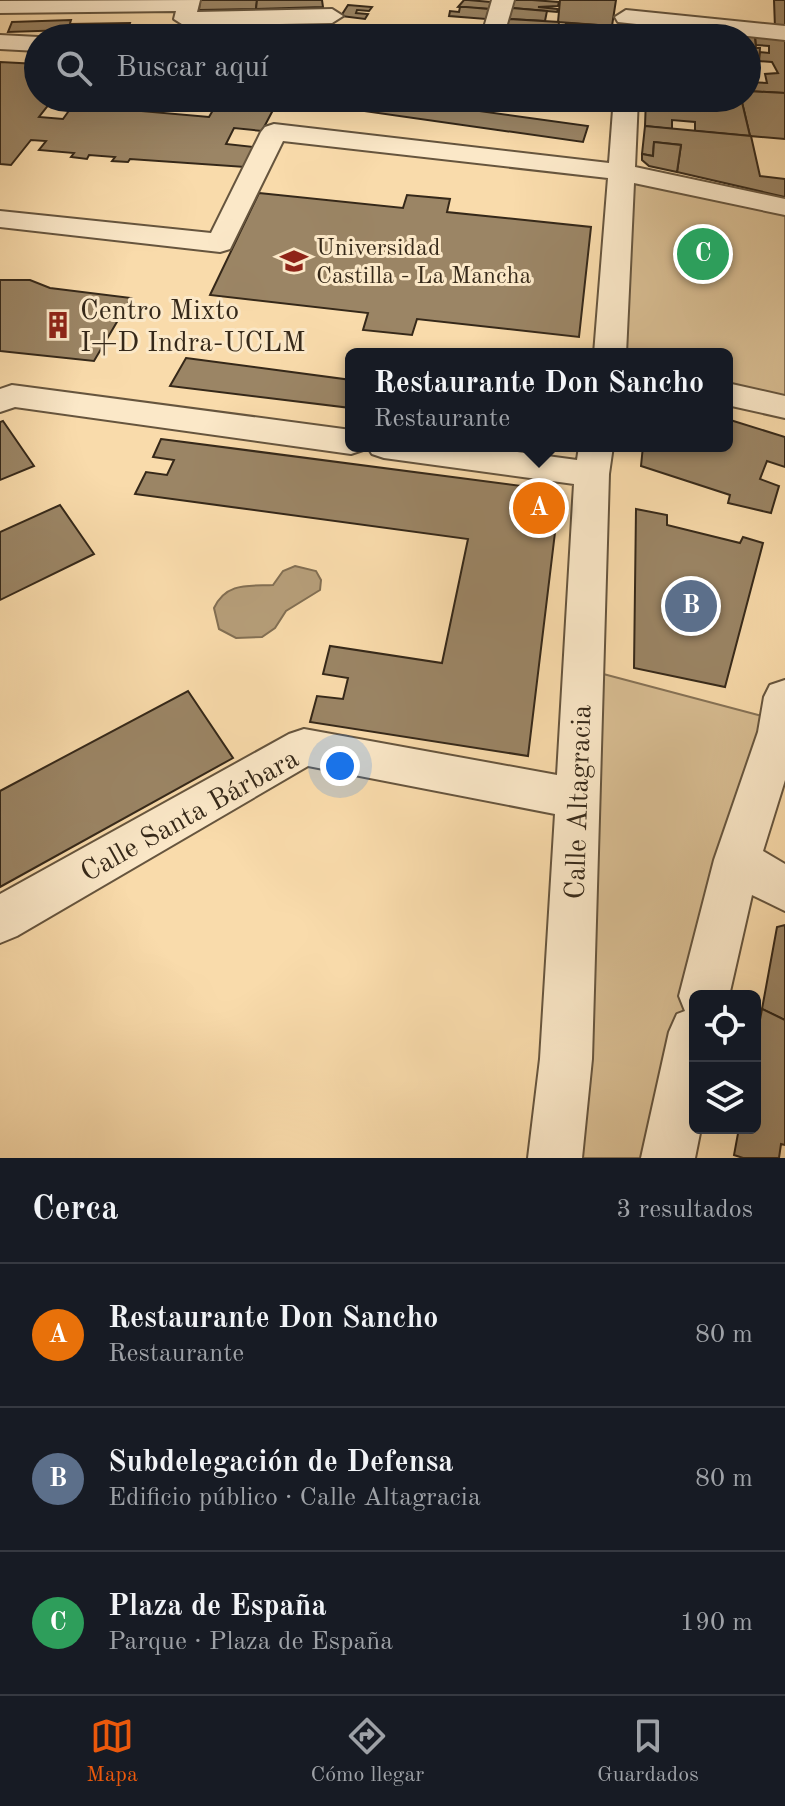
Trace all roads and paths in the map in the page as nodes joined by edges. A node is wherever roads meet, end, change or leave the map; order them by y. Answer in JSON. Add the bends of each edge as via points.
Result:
{"nodes":[{"id":1,"x":503,"y":0,"type":"edge"},
{"id":2,"x":0,"y":7,"type":"edge"},
{"id":3,"x":187,"y":7,"type":"edge"},
{"id":4,"x":337,"y":8,"type":"edge"},
{"id":5,"x":627,"y":18,"type":"edge"},
{"id":6,"x":496,"y":24,"type":"edge"},
{"id":7,"x":690,"y":24,"type":"edge"},
{"id":8,"x":761,"y":31,"type":"edge"},
{"id":9,"x":785,"y":33,"type":"edge"},
{"id":10,"x":0,"y":42,"type":"edge"},
{"id":11,"x":24,"y":43,"type":"edge"},
{"id":12,"x":625,"y":112,"type":"edge"},
{"id":13,"x":621,"y":172,"type":"junction"},
{"id":14,"x":785,"y":207,"type":"edge"},
{"id":15,"x":0,"y":219,"type":"edge"},
{"id":16,"x":610,"y":348,"type":"edge"},
{"id":17,"x":733,"y":395,"type":"edge"},
{"id":18,"x":0,"y":401,"type":"edge"},
{"id":19,"x":785,"y":407,"type":"edge"},
{"id":20,"x":345,"y":441,"type":"edge"},
{"id":21,"x":474,"y":452,"type":"edge"},
{"id":22,"x":594,"y":460,"type":"edge"},
{"id":23,"x":785,"y":697,"type":"edge"},
{"id":24,"x":576,"y":798,"type":"junction"},
{"id":25,"x":737,"y":860,"type":"junction"},
{"id":26,"x":785,"y":889,"type":"edge"},
{"id":27,"x":0,"y":920,"type":"edge"},
{"id":28,"x":705,"y":990,"type":"edge"},
{"id":29,"x":689,"y":1060,"type":"edge"},
{"id":30,"x":555,"y":1158,"type":"edge"},
{"id":31,"x":668,"y":1158,"type":"edge"}],
"edges":[{"from":1,"to":6,"type":"street"},
{"from":2,"to":3,"type":"street"},
{"from":3,"to":4,"type":"street"},
{"from":5,"to":7,"type":"street"},
{"from":8,"to":9,"type":"street"},
{"from":10,"to":11,"type":"street"},
{"from":12,"to":13,"type":"street"},
{"from":13,"to":14,"type":"street"},
{"from":13,"to":15,"type":"street","via":[[274,132],[220,243]]},
{"from":13,"to":16,"type":"street"},
{"from":17,"to":19,"type":"street"},
{"from":18,"to":20,"type":"street","via":[[12,396]]},
{"from":21,"to":22,"type":"street"},
{"from":22,"to":24,"type":"street","name":"Calle Altagracia"},
{"from":23,"to":25,"type":"street","via":[[779,732]]},
{"from":24,"to":27,"type":"street","name":"Calle Santa Bárbara","via":[[304,747]]},
{"from":24,"to":30,"type":"street","name":"Calle Altagracia","via":[[566,1059]]},
{"from":25,"to":26,"type":"street"},
{"from":25,"to":28,"type":"street"},
{"from":29,"to":31,"type":"street"}]}
